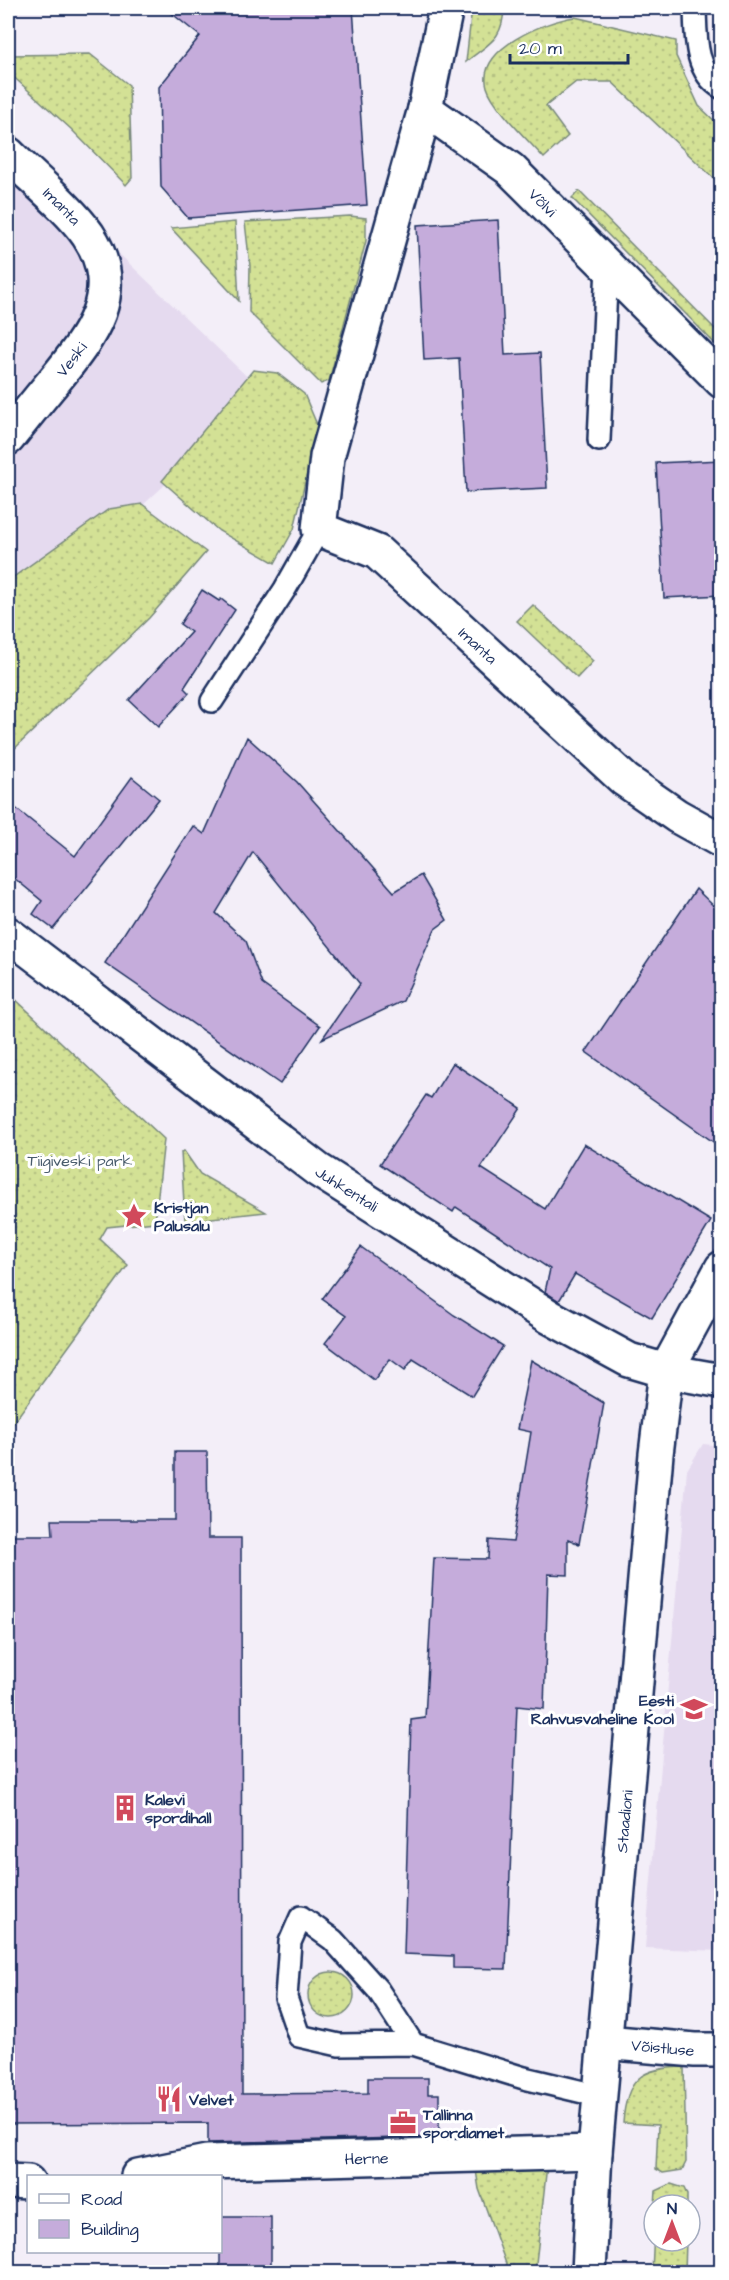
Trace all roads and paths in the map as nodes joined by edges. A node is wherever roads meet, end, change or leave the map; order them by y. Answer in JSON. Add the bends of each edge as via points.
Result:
{"nodes":[{"id":1,"x":446,"y":8,"type":"edge"},
{"id":2,"x":695,"y":8,"type":"edge"},
{"id":3,"x":722,"y":87,"type":"edge"},
{"id":4,"x":425,"y":109,"type":"junction"},
{"id":5,"x":8,"y":154,"type":"edge"},
{"id":6,"x":607,"y":266,"type":"junction"},
{"id":7,"x":103,"y":267,"type":"joint"},
{"id":8,"x":722,"y":381,"type":"edge"},
{"id":9,"x":8,"y":438,"type":"edge"},
{"id":10,"x":599,"y":440,"type":"dead end"},
{"id":11,"x":319,"y":529,"type":"junction"},
{"id":12,"x":212,"y":701,"type":"dead end"},
{"id":13,"x":722,"y":842,"type":"edge"},
{"id":14,"x":8,"y":934,"type":"edge"},
{"id":15,"x":722,"y":1268,"type":"edge"},
{"id":16,"x":666,"y":1371,"type":"junction"},
{"id":17,"x":722,"y":1381,"type":"edge"},
{"id":18,"x":605,"y":2042,"type":"junction"},
{"id":19,"x":413,"y":2044,"type":"junction"},
{"id":20,"x":722,"y":2050,"type":"edge"},
{"id":21,"x":600,"y":2096,"type":"junction"},
{"id":22,"x":595,"y":2152,"type":"junction"},
{"id":23,"x":143,"y":2175,"type":"edge"},
{"id":24,"x":8,"y":2181,"type":"edge"},
{"id":25,"x":27,"y":2182,"type":"edge"},
{"id":26,"x":588,"y":2272,"type":"edge"}],
"edges":[{"from":1,"to":4,"type":"street"},
{"from":2,"to":3,"type":"lane","via":[[696,51],[713,83]]},
{"from":4,"to":6,"type":"street","name":"Võlvi","via":[[510,169]]},
{"from":4,"to":11,"type":"street","via":[[327,457]]},
{"from":5,"to":7,"type":"street","name":"Imanta","via":[[88,235]]},
{"from":6,"to":8,"type":"street","name":"Võlvi"},
{"from":6,"to":10,"type":"lane"},
{"from":7,"to":9,"type":"street","name":"Veski","via":[[104,294],[96,325]]},
{"from":11,"to":12,"type":"lane"},
{"from":11,"to":13,"type":"street","name":"Imanta","via":[[377,552],[625,780]]},
{"from":14,"to":16,"type":"street","name":"Juhkentali","via":[[339,1184],[550,1317],[629,1360]]},
{"from":15,"to":16,"type":"street"},
{"from":16,"to":17,"type":"street","name":"Juhkentali"},
{"from":16,"to":18,"type":"street","name":"Staadioni"},
{"from":18,"to":20,"type":"street","name":"Võistluse"},
{"from":18,"to":21,"type":"street","name":"Staadioni"},
{"from":19,"to":19,"type":"lane","via":[[378,1990],[333,1940],[301,1917],[290,1942],[286,1998],[299,2036],[339,2045]]},
{"from":19,"to":21,"type":"lane","via":[[524,2078]]},
{"from":21,"to":22,"type":"street","name":"Staadioni"},
{"from":22,"to":23,"type":"street","name":"Herne","via":[[207,2162]]},
{"from":22,"to":26,"type":"street","name":"Staadioni"},
{"from":24,"to":25,"type":"street"}]}
